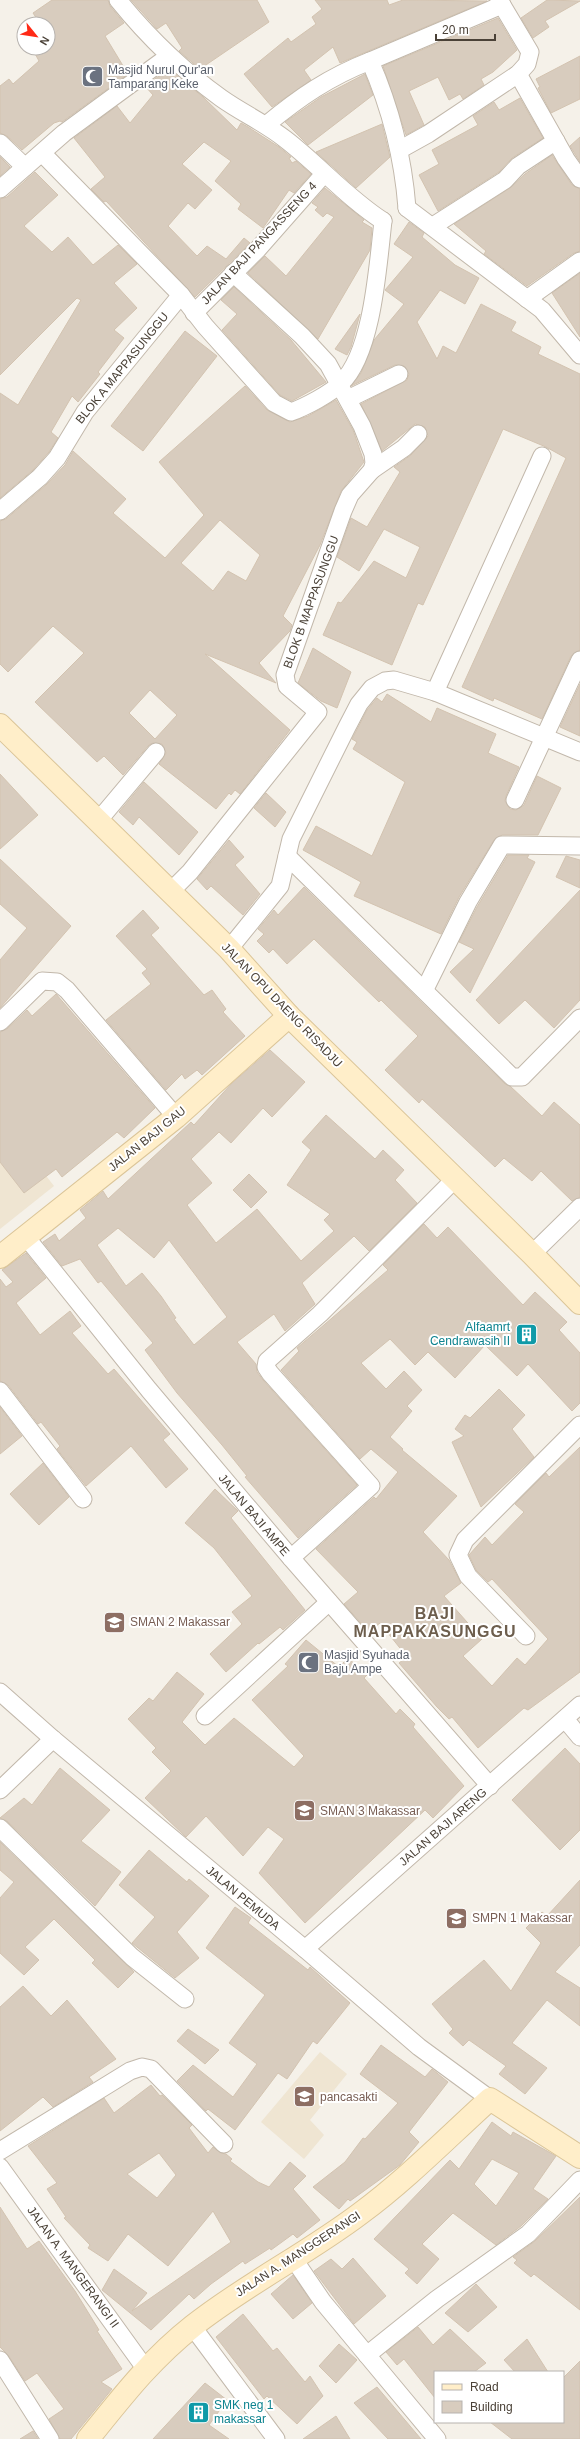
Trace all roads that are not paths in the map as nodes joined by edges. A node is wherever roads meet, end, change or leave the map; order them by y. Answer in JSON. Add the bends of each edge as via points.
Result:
{"nodes":[{"id":1,"x":122,"y":1,"type":"edge"},
{"id":2,"x":501,"y":2,"type":"edge"},
{"id":3,"x":168,"y":56,"type":"junction"},
{"id":4,"x":370,"y":61,"type":"junction"},
{"id":5,"x":518,"y":74,"type":"junction"},
{"id":6,"x":266,"y":125,"type":"junction"},
{"id":7,"x":556,"y":141,"type":"junction"},
{"id":8,"x":0,"y":143,"type":"edge"},
{"id":9,"x":400,"y":149,"type":"junction"},
{"id":10,"x":42,"y":153,"type":"junction"},
{"id":11,"x":25,"y":167,"type":"junction"},
{"id":12,"x":324,"y":174,"type":"junction"},
{"id":13,"x":580,"y":179,"type":"edge"},
{"id":14,"x":0,"y":189,"type":"edge"},
{"id":15,"x":407,"y":208,"type":"junction"},
{"id":16,"x":383,"y":220,"type":"junction"},
{"id":17,"x":433,"y":226,"type":"junction"},
{"id":18,"x":580,"y":261,"type":"edge"},
{"id":19,"x":233,"y":273,"type":"junction"},
{"id":20,"x":181,"y":295,"type":"junction"},
{"id":21,"x":527,"y":299,"type":"junction"},
{"id":22,"x":194,"y":313,"type":"junction"},
{"id":23,"x":580,"y":355,"type":"edge"},
{"id":24,"x":399,"y":374,"type":"dead end"},
{"id":25,"x":340,"y":384,"type":"junction"},
{"id":26,"x":348,"y":399,"type":"junction"},
{"id":27,"x":418,"y":434,"type":"dead end"},
{"id":28,"x":542,"y":456,"type":"dead end"},
{"id":29,"x":372,"y":470,"type":"junction"},
{"id":30,"x":0,"y":511,"type":"edge"},
{"id":31,"x":580,"y":660,"type":"edge"},
{"id":32,"x":435,"y":692,"type":"junction"},
{"id":33,"x":0,"y":724,"type":"edge"},
{"id":34,"x":545,"y":737,"type":"junction"},
{"id":35,"x":156,"y":752,"type":"dead end"},
{"id":36,"x":580,"y":752,"type":"edge"},
{"id":37,"x":515,"y":800,"type":"dead end"},
{"id":38,"x":98,"y":821,"type":"junction"},
{"id":39,"x":580,"y":846,"type":"edge"},
{"id":40,"x":287,"y":856,"type":"junction"},
{"id":41,"x":170,"y":892,"type":"junction"},
{"id":42,"x":229,"y":949,"type":"junction"},
{"id":43,"x":425,"y":989,"type":"junction"},
{"id":44,"x":289,"y":1016,"type":"junction"},
{"id":45,"x":580,"y":1018,"type":"edge"},
{"id":46,"x":0,"y":1022,"type":"edge"},
{"id":47,"x":176,"y":1117,"type":"junction"},
{"id":48,"x":456,"y":1178,"type":"junction"},
{"id":49,"x":580,"y":1207,"type":"edge"},
{"id":50,"x":26,"y":1237,"type":"junction"},
{"id":51,"x":532,"y":1254,"type":"junction"},
{"id":52,"x":0,"y":1257,"type":"edge"},
{"id":53,"x":580,"y":1303,"type":"edge"},
{"id":54,"x":0,"y":1391,"type":"edge"},
{"id":55,"x":580,"y":1425,"type":"edge"},
{"id":56,"x":83,"y":1499,"type":"dead end"},
{"id":57,"x":291,"y":1558,"type":"junction"},
{"id":58,"x":329,"y":1602,"type":"junction"},
{"id":59,"x":526,"y":1636,"type":"dead end"},
{"id":60,"x":0,"y":1692,"type":"edge"},
{"id":61,"x":580,"y":1705,"type":"edge"},
{"id":62,"x":205,"y":1716,"type":"dead end"},
{"id":63,"x":564,"y":1719,"type":"junction"},
{"id":64,"x":580,"y":1737,"type":"edge"},
{"id":65,"x":53,"y":1739,"type":"junction"},
{"id":66,"x":490,"y":1786,"type":"junction"},
{"id":67,"x":0,"y":1790,"type":"edge"},
{"id":68,"x":0,"y":1828,"type":"edge"},
{"id":69,"x":305,"y":1949,"type":"junction"},
{"id":70,"x":185,"y":1999,"type":"dead end"},
{"id":71,"x":490,"y":2099,"type":"junction"},
{"id":72,"x":224,"y":2144,"type":"dead end"},
{"id":73,"x":0,"y":2151,"type":"edge"},
{"id":74,"x":580,"y":2157,"type":"edge"},
{"id":75,"x":0,"y":2167,"type":"edge"},
{"id":76,"x":580,"y":2180,"type":"edge"},
{"id":77,"x":293,"y":2258,"type":"junction"},
{"id":78,"x":192,"y":2326,"type":"junction"},
{"id":79,"x":367,"y":2355,"type":"junction"},
{"id":80,"x":0,"y":2360,"type":"edge"},
{"id":81,"x":145,"y":2368,"type":"junction"},
{"id":82,"x":50,"y":2439,"type":"edge"},
{"id":83,"x":88,"y":2439,"type":"edge"},
{"id":84,"x":276,"y":2439,"type":"edge"},
{"id":85,"x":437,"y":2439,"type":"edge"}],
"edges":[{"from":1,"to":3,"type":"street"},
{"from":2,"to":4,"type":"street"},
{"from":2,"to":5,"type":"street","via":[[530,52],[527,64]]},
{"from":3,"to":6,"type":"street","via":[[223,100]]},
{"from":3,"to":10,"type":"street"},
{"from":4,"to":6,"type":"street","via":[[314,87]]},
{"from":4,"to":9,"type":"street","via":[[384,93]]},
{"from":5,"to":7,"type":"street"},
{"from":5,"to":9,"type":"street","via":[[428,134]]},
{"from":6,"to":12,"type":"street"},
{"from":7,"to":13,"type":"street"},
{"from":7,"to":17,"type":"street","via":[[518,166],[505,180]]},
{"from":8,"to":11,"type":"street"},
{"from":9,"to":15,"type":"street"},
{"from":10,"to":11,"type":"street"},
{"from":10,"to":20,"type":"street"},
{"from":11,"to":14,"type":"street"},
{"from":12,"to":16,"type":"street","via":[[364,209]]},
{"from":12,"to":19,"type":"street","name":"JALAN BAJI PANGASSENG 4"},
{"from":15,"to":16,"type":"street"},
{"from":15,"to":17,"type":"street"},
{"from":16,"to":25,"type":"street","via":[[376,286],[368,327]]},
{"from":17,"to":21,"type":"street"},
{"from":18,"to":21,"type":"street"},
{"from":19,"to":22,"type":"street","name":"JALAN BAJI PANGASSENG 4"},
{"from":19,"to":25,"type":"street","via":[[302,336],[328,364]]},
{"from":20,"to":22,"type":"street"},
{"from":20,"to":30,"type":"street","name":"BLOK A MAPPASUNGGU","via":[[85,412],[57,458],[40,477]]},
{"from":21,"to":23,"type":"street","via":[[554,322]]},
{"from":22,"to":25,"type":"street","via":[[245,372],[282,409],[291,412],[299,409]]},
{"from":24,"to":26,"type":"street"},
{"from":25,"to":26,"type":"street"},
{"from":26,"to":29,"type":"street","via":[[373,454]]},
{"from":27,"to":29,"type":"street","name":"BLOK B MAPPASUNGGU","via":[[404,448]]},
{"from":28,"to":32,"type":"street"},
{"from":29,"to":41,"type":"street","name":"BLOK B MAPPASUNGGU","via":[[350,495],[305,634],[284,675],[287,686],[318,712],[190,872]]},
{"from":31,"to":34,"type":"street"},
{"from":32,"to":34,"type":"street"},
{"from":32,"to":40,"type":"street","via":[[394,680],[384,681],[368,693],[347,727],[297,825]]},
{"from":33,"to":38,"type":"street","name":"JALAN OPU DAENG RISADJU"},
{"from":34,"to":36,"type":"street"},
{"from":34,"to":37,"type":"street"},
{"from":35,"to":38,"type":"street"},
{"from":38,"to":41,"type":"street","name":"JALAN OPU DAENG RISADJU"},
{"from":39,"to":43,"type":"street","via":[[502,845],[468,902]]},
{"from":40,"to":42,"type":"street","via":[[280,886]]},
{"from":40,"to":43,"type":"street"},
{"from":41,"to":42,"type":"street","name":"JALAN OPU DAENG RISADJU"},
{"from":42,"to":44,"type":"street","name":"JALAN OPU DAENG RISADJU"},
{"from":43,"to":45,"type":"street","via":[[512,1077],[522,1077]]},
{"from":44,"to":47,"type":"street","name":"JALAN BAJI GAU"},
{"from":44,"to":48,"type":"street","name":"JALAN OPU DAENG RISADJU"},
{"from":46,"to":47,"type":"street","via":[[42,981],[57,982],[67,990]]},
{"from":47,"to":50,"type":"street","name":"JALAN BAJI GAU"},
{"from":48,"to":51,"type":"street","name":"JALAN OPU DAENG RISADJU"},
{"from":48,"to":57,"type":"street","via":[[320,1314],[267,1361],[266,1367],[270,1373],[371,1486]]},
{"from":49,"to":51,"type":"street"},
{"from":50,"to":52,"type":"street","name":"JALAN BAJI GAU"},
{"from":50,"to":57,"type":"street","name":"JALAN BAJI AMPE","via":[[149,1390]]},
{"from":51,"to":53,"type":"street","name":"JALAN OPU DAENG RISADJU"},
{"from":54,"to":56,"type":"street"},
{"from":55,"to":59,"type":"street","via":[[465,1540],[458,1555],[468,1576]]},
{"from":57,"to":58,"type":"street","name":"JALAN BAJI AMPE"},
{"from":58,"to":62,"type":"street"},
{"from":58,"to":66,"type":"street","name":"JALAN BAJI AMPE"},
{"from":60,"to":65,"type":"street","name":"JALAN PEMUDA"},
{"from":61,"to":63,"type":"street","name":"JALAN BAJI ARENG"},
{"from":63,"to":64,"type":"street"},
{"from":63,"to":66,"type":"street","name":"JALAN BAJI ARENG"},
{"from":65,"to":67,"type":"street"},
{"from":65,"to":69,"type":"street","name":"JALAN PEMUDA"},
{"from":66,"to":69,"type":"street","name":"JALAN BAJI ARENG"},
{"from":68,"to":70,"type":"street","via":[[132,1957]]},
{"from":69,"to":71,"type":"street","name":"JALAN PEMUDA","via":[[419,2047]]},
{"from":71,"to":74,"type":"street"},
{"from":71,"to":77,"type":"street","name":"JALAN A. MANGGERANGI","via":[[362,2212],[332,2235]]},
{"from":72,"to":73,"type":"street","via":[[151,2069],[142,2067],[130,2071]]},
{"from":75,"to":81,"type":"street","name":"JALAN A. MANGERANGI II"},
{"from":76,"to":79,"type":"street","via":[[528,2234],[436,2299]]},
{"from":77,"to":78,"type":"street","name":"JALAN A. MANGGERANGI"},
{"from":77,"to":79,"type":"street","via":[[323,2302]]},
{"from":78,"to":81,"type":"street","name":"JALAN A. MANGGERANGI"},
{"from":78,"to":84,"type":"street"},
{"from":79,"to":85,"type":"street"},
{"from":80,"to":82,"type":"street"},
{"from":81,"to":83,"type":"street","name":"JALAN A. MANGGERANGI"}]}
